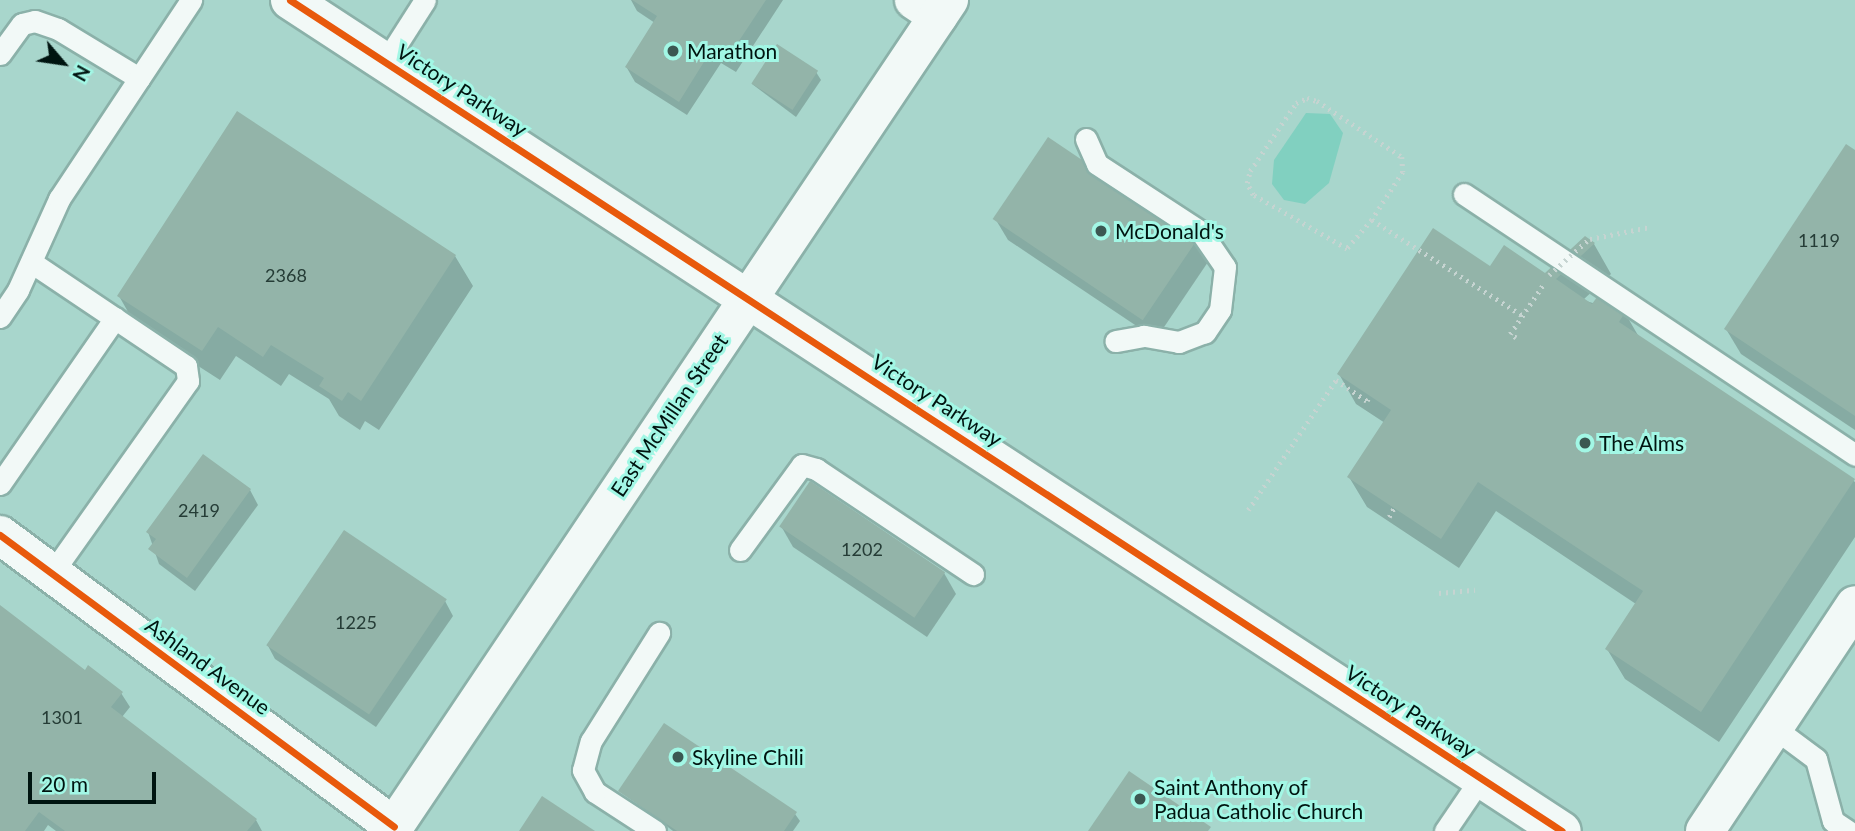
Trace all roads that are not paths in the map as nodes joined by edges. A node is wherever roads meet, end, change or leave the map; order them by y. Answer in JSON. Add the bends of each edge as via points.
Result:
{"nodes":[{"id":1,"x":191,"y":0,"type":"edge"},
{"id":2,"x":290,"y":0,"type":"edge"},
{"id":3,"x":425,"y":0,"type":"edge"},
{"id":4,"x":934,"y":5,"type":"edge"},
{"id":5,"x":0,"y":54,"type":"edge"},
{"id":6,"x":386,"y":61,"type":"junction"},
{"id":7,"x":139,"y":78,"type":"junction"},
{"id":8,"x":1086,"y":139,"type":"dead end"},
{"id":9,"x":1464,"y":194,"type":"dead end"},
{"id":10,"x":31,"y":262,"type":"junction"},
{"id":11,"x":748,"y":297,"type":"junction"},
{"id":12,"x":0,"y":317,"type":"edge"},
{"id":13,"x":115,"y":318,"type":"junction"},
{"id":14,"x":1115,"y":341,"type":"dead end"},
{"id":15,"x":1855,"y":455,"type":"edge"},
{"id":16,"x":0,"y":484,"type":"edge"},
{"id":17,"x":0,"y":535,"type":"edge"},
{"id":18,"x":740,"y":550,"type":"dead end"},
{"id":19,"x":52,"y":573,"type":"junction"},
{"id":20,"x":974,"y":574,"type":"dead end"},
{"id":21,"x":1855,"y":605,"type":"edge"},
{"id":22,"x":659,"y":633,"type":"dead end"},
{"id":23,"x":1773,"y":727,"type":"junction"},
{"id":24,"x":1481,"y":778,"type":"junction"},
{"id":25,"x":392,"y":829,"type":"edge"},
{"id":26,"x":655,"y":831,"type":"edge"},
{"id":27,"x":1445,"y":831,"type":"edge"},
{"id":28,"x":1562,"y":831,"type":"edge"},
{"id":29,"x":1705,"y":831,"type":"edge"},
{"id":30,"x":1848,"y":831,"type":"edge"}],
"edges":[{"from":1,"to":7,"type":"lane"},
{"from":2,"to":6,"type":"street","name":"Victory Parkway"},
{"from":3,"to":6,"type":"lane"},
{"from":4,"to":11,"type":"street","name":"East McMillan Street"},
{"from":5,"to":7,"type":"lane","via":[[22,24],[35,21],[58,29]]},
{"from":6,"to":11,"type":"street","name":"Victory Parkway"},
{"from":7,"to":10,"type":"lane","via":[[59,199]]},
{"from":8,"to":14,"type":"lane","via":[[1097,164],[1201,232],[1225,267],[1220,310],[1205,332],[1179,342],[1144,335]]},
{"from":9,"to":15,"type":"lane"},
{"from":10,"to":12,"type":"lane"},
{"from":10,"to":13,"type":"lane"},
{"from":11,"to":24,"type":"street","name":"Victory Parkway"},
{"from":11,"to":25,"type":"street","name":"East McMillan Street"},
{"from":13,"to":16,"type":"lane"},
{"from":13,"to":19,"type":"lane","via":[[187,366],[188,381]]},
{"from":17,"to":19,"type":"street","name":"Ashland Avenue"},
{"from":18,"to":20,"type":"lane","via":[[802,465],[816,469]]},
{"from":19,"to":25,"type":"street","name":"Ashland Avenue"},
{"from":21,"to":23,"type":"street"},
{"from":22,"to":26,"type":"lane","via":[[591,741],[583,770],[595,792]]},
{"from":23,"to":29,"type":"street"},
{"from":23,"to":30,"type":"lane","via":[[1816,759],[1833,821]]},
{"from":24,"to":27,"type":"lane"},
{"from":24,"to":28,"type":"street","name":"Victory Parkway"}]}
